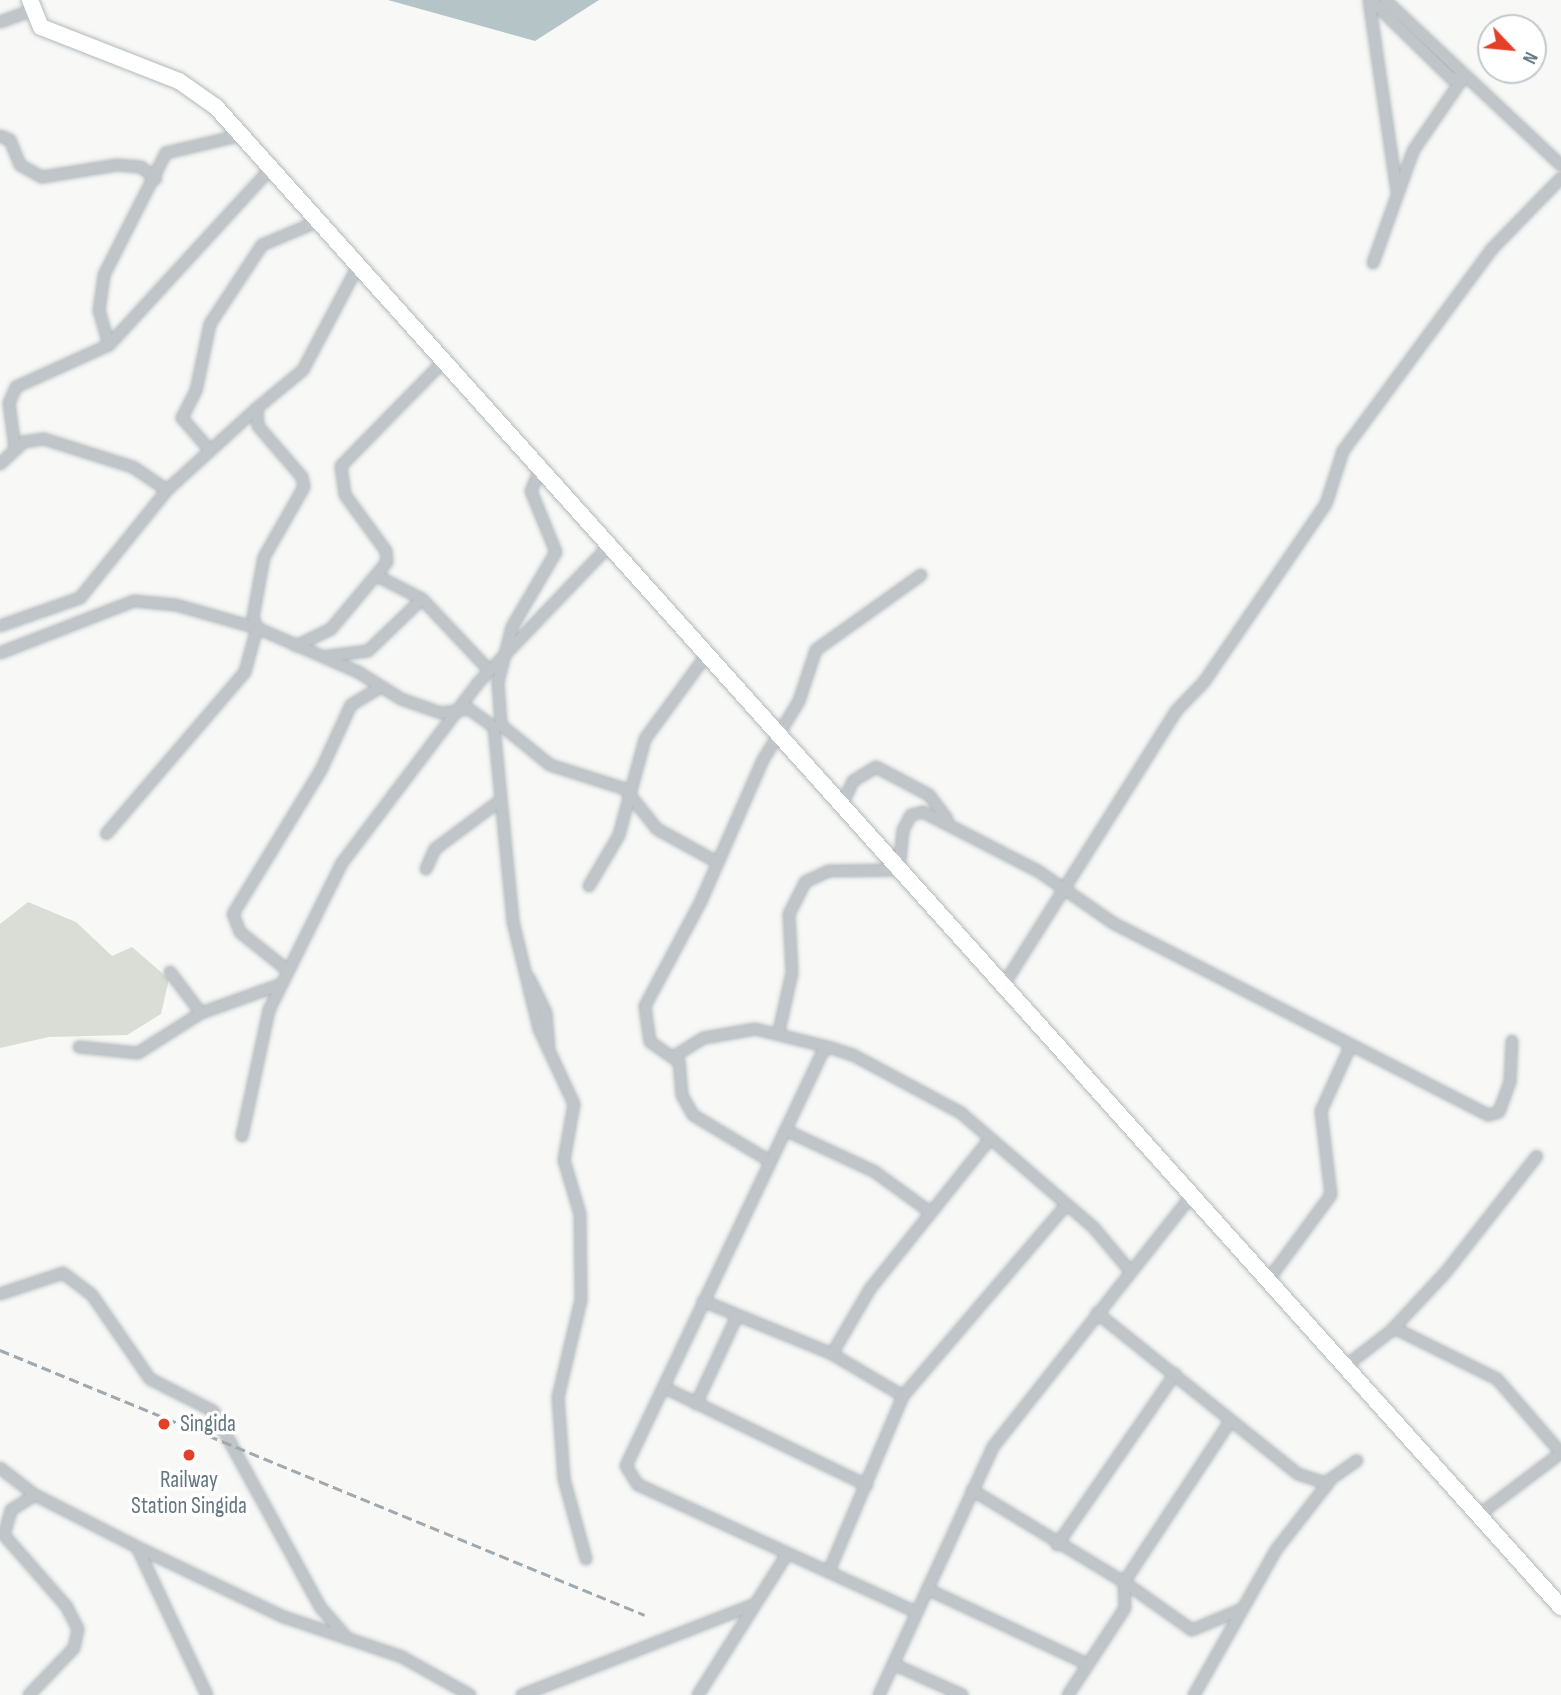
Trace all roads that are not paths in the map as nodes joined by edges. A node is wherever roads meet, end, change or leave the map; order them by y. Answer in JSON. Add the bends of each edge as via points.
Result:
{"nodes":[{"id":1,"x":1370,"y":0,"type":"edge"},
{"id":2,"x":1385,"y":0,"type":"edge"},
{"id":3,"x":30,"y":6,"type":"edge"},
{"id":4,"x":0,"y":22,"type":"edge"},
{"id":5,"x":1466,"y":78,"type":"junction"},
{"id":6,"x":243,"y":135,"type":"junction"},
{"id":7,"x":0,"y":136,"type":"edge"},
{"id":8,"x":1561,"y":165,"type":"edge"},
{"id":9,"x":271,"y":168,"type":"junction"},
{"id":10,"x":1561,"y":178,"type":"edge"},
{"id":11,"x":156,"y":179,"type":"junction"},
{"id":12,"x":1397,"y":191,"type":"junction"},
{"id":13,"x":319,"y":221,"type":"junction"},
{"id":14,"x":1373,"y":263,"type":"dead end"},
{"id":15,"x":358,"y":266,"type":"junction"},
{"id":16,"x":109,"y":345,"type":"junction"},
{"id":17,"x":444,"y":361,"type":"junction"},
{"id":18,"x":257,"y":408,"type":"junction"},
{"id":19,"x":208,"y":447,"type":"junction"},
{"id":20,"x":16,"y":448,"type":"junction"},
{"id":21,"x":0,"y":464,"type":"edge"},
{"id":22,"x":540,"y":469,"type":"junction"},
{"id":23,"x":167,"y":490,"type":"junction"},
{"id":24,"x":609,"y":546,"type":"junction"},
{"id":25,"x":921,"y":575,"type":"dead end"},
{"id":26,"x":379,"y":577,"type":"junction"},
{"id":27,"x":422,"y":599,"type":"junction"},
{"id":28,"x":0,"y":626,"type":"edge"},
{"id":29,"x":257,"y":628,"type":"junction"},
{"id":30,"x":296,"y":646,"type":"junction"},
{"id":31,"x":0,"y":653,"type":"edge"},
{"id":32,"x":708,"y":653,"type":"junction"},
{"id":33,"x":505,"y":654,"type":"junction"},
{"id":34,"x":315,"y":655,"type":"junction"},
{"id":35,"x":489,"y":670,"type":"junction"},
{"id":36,"x":381,"y":687,"type":"junction"},
{"id":37,"x":459,"y":708,"type":"junction"},
{"id":38,"x":778,"y":734,"type":"junction"},
{"id":39,"x":631,"y":793,"type":"junction"},
{"id":40,"x":501,"y":800,"type":"junction"},
{"id":41,"x":842,"y":805,"type":"junction"},
{"id":42,"x":947,"y":820,"type":"junction"},
{"id":43,"x":106,"y":834,"type":"dead end"},
{"id":44,"x":715,"y":861,"type":"junction"},
{"id":45,"x":426,"y":870,"type":"dead end"},
{"id":46,"x":899,"y":870,"type":"junction"},
{"id":47,"x":590,"y":886,"type":"dead end"},
{"id":48,"x":1065,"y":892,"type":"junction"},
{"id":49,"x":286,"y":968,"type":"junction"},
{"id":50,"x":170,"y":972,"type":"dead end"},
{"id":51,"x":279,"y":985,"type":"junction"},
{"id":52,"x":1003,"y":986,"type":"junction"},
{"id":53,"x":201,"y":1013,"type":"junction"},
{"id":54,"x":779,"y":1031,"type":"junction"},
{"id":55,"x":1512,"y":1041,"type":"dead end"},
{"id":56,"x":1351,"y":1045,"type":"junction"},
{"id":57,"x":79,"y":1047,"type":"dead end"},
{"id":58,"x":828,"y":1047,"type":"junction"},
{"id":59,"x":673,"y":1058,"type":"junction"},
{"id":60,"x":785,"y":1130,"type":"junction"},
{"id":61,"x":242,"y":1136,"type":"dead end"},
{"id":62,"x":988,"y":1141,"type":"junction"},
{"id":63,"x":1537,"y":1156,"type":"dead end"},
{"id":64,"x":768,"y":1160,"type":"junction"},
{"id":65,"x":1193,"y":1194,"type":"junction"},
{"id":66,"x":1066,"y":1205,"type":"junction"},
{"id":67,"x":930,"y":1212,"type":"junction"},
{"id":68,"x":1132,"y":1272,"type":"junction"},
{"id":69,"x":1269,"y":1279,"type":"junction"},
{"id":70,"x":0,"y":1294,"type":"edge"},
{"id":71,"x":703,"y":1301,"type":"junction"},
{"id":72,"x":1097,"y":1313,"type":"junction"},
{"id":73,"x":737,"y":1316,"type":"junction"},
{"id":74,"x":1394,"y":1328,"type":"junction"},
{"id":75,"x":832,"y":1354,"type":"junction"},
{"id":76,"x":1343,"y":1368,"type":"junction"},
{"id":77,"x":1175,"y":1374,"type":"junction"},
{"id":78,"x":665,"y":1388,"type":"junction"},
{"id":79,"x":903,"y":1396,"type":"junction"},
{"id":80,"x":696,"y":1404,"type":"junction"},
{"id":81,"x":1229,"y":1423,"type":"junction"},
{"id":82,"x":1561,"y":1453,"type":"edge"},
{"id":83,"x":1357,"y":1461,"type":"dead end"},
{"id":84,"x":0,"y":1468,"type":"edge"},
{"id":85,"x":1329,"y":1482,"type":"junction"},
{"id":86,"x":867,"y":1485,"type":"junction"},
{"id":87,"x":972,"y":1490,"type":"junction"},
{"id":88,"x":35,"y":1495,"type":"junction"},
{"id":89,"x":1476,"y":1517,"type":"junction"},
{"id":90,"x":1056,"y":1545,"type":"junction"},
{"id":91,"x":137,"y":1547,"type":"junction"},
{"id":92,"x":786,"y":1556,"type":"junction"},
{"id":93,"x":586,"y":1559,"type":"dead end"},
{"id":94,"x":828,"y":1571,"type":"junction"},
{"id":95,"x":1124,"y":1582,"type":"junction"},
{"id":96,"x":927,"y":1589,"type":"junction"},
{"id":97,"x":753,"y":1605,"type":"junction"},
{"id":98,"x":1561,"y":1607,"type":"edge"},
{"id":99,"x":1242,"y":1609,"type":"junction"},
{"id":100,"x":916,"y":1612,"type":"junction"},
{"id":101,"x":348,"y":1639,"type":"junction"},
{"id":102,"x":893,"y":1664,"type":"junction"},
{"id":103,"x":1087,"y":1664,"type":"junction"},
{"id":104,"x":29,"y":1695,"type":"edge"},
{"id":105,"x":207,"y":1695,"type":"edge"},
{"id":106,"x":470,"y":1695,"type":"edge"},
{"id":107,"x":522,"y":1695,"type":"edge"},
{"id":108,"x":698,"y":1695,"type":"edge"},
{"id":109,"x":879,"y":1695,"type":"edge"},
{"id":110,"x":962,"y":1695,"type":"edge"},
{"id":111,"x":1069,"y":1695,"type":"edge"},
{"id":112,"x":1194,"y":1695,"type":"edge"}],
"edges":[{"from":1,"to":5,"type":"street"},
{"from":1,"to":12,"type":"street"},
{"from":2,"to":5,"type":"street"},
{"from":3,"to":4,"type":"street"},
{"from":3,"to":6,"type":"main road","via":[[41,27],[65,40],[196,90]]},
{"from":5,"to":8,"type":"street"},
{"from":5,"to":12,"type":"street","via":[[1424,131]]},
{"from":6,"to":9,"type":"main road"},
{"from":6,"to":11,"type":"street","via":[[169,151]]},
{"from":7,"to":11,"type":"street","via":[[10,140],[20,165],[42,177],[117,164],[141,167]]},
{"from":9,"to":13,"type":"main road"},
{"from":9,"to":16,"type":"street"},
{"from":10,"to":48,"type":"street","via":[[1491,250],[1343,451],[1326,504],[1204,682],[1176,711]]},
{"from":11,"to":16,"type":"street","via":[[104,275],[100,311]]},
{"from":12,"to":14,"type":"street"},
{"from":13,"to":15,"type":"main road"},
{"from":13,"to":19,"type":"street","via":[[262,245],[210,324],[196,391],[182,418]]},
{"from":15,"to":17,"type":"main road"},
{"from":15,"to":18,"type":"street","via":[[303,370]]},
{"from":16,"to":20,"type":"street","via":[[16,387],[9,403]]},
{"from":17,"to":22,"type":"main road"},
{"from":17,"to":26,"type":"street","via":[[341,466],[345,495],[386,551]]},
{"from":18,"to":19,"type":"street"},
{"from":18,"to":29,"type":"street","via":[[258,425],[302,477],[304,487],[264,557],[253,597]]},
{"from":19,"to":23,"type":"street"},
{"from":20,"to":21,"type":"street"},
{"from":20,"to":23,"type":"street","via":[[44,439],[133,467]]},
{"from":22,"to":24,"type":"main road"},
{"from":22,"to":33,"type":"street","via":[[531,491],[556,552],[519,609]]},
{"from":23,"to":28,"type":"street","via":[[80,598]]},
{"from":24,"to":32,"type":"main road"},
{"from":24,"to":33,"type":"street"},
{"from":25,"to":38,"type":"street","via":[[820,644],[800,701]]},
{"from":26,"to":27,"type":"street"},
{"from":26,"to":30,"type":"street","via":[[331,629]]},
{"from":27,"to":34,"type":"street","via":[[368,651]]},
{"from":27,"to":35,"type":"street"},
{"from":29,"to":30,"type":"street"},
{"from":29,"to":31,"type":"street","via":[[134,600]]},
{"from":29,"to":43,"type":"street","via":[[244,671]]},
{"from":30,"to":34,"type":"street"},
{"from":32,"to":38,"type":"main road"},
{"from":32,"to":39,"type":"street","via":[[645,739]]},
{"from":33,"to":35,"type":"street"},
{"from":33,"to":39,"type":"street","via":[[497,701],[501,725],[550,765],[589,773]]},
{"from":34,"to":36,"type":"street"},
{"from":35,"to":37,"type":"street"},
{"from":36,"to":37,"type":"street","via":[[430,711]]},
{"from":36,"to":49,"type":"street","via":[[355,698],[321,768],[233,914],[240,932]]},
{"from":37,"to":40,"type":"street","via":[[477,712],[494,727]]},
{"from":37,"to":49,"type":"street","via":[[342,863]]},
{"from":38,"to":41,"type":"main road"},
{"from":38,"to":44,"type":"street"},
{"from":39,"to":44,"type":"street","via":[[657,830]]},
{"from":39,"to":47,"type":"street","via":[[619,835]]},
{"from":40,"to":45,"type":"street","via":[[435,849]]},
{"from":40,"to":93,"type":"street","via":[[513,922],[549,1049],[574,1104],[564,1160],[580,1214],[581,1300],[558,1398],[564,1479]]},
{"from":41,"to":42,"type":"street","via":[[853,781],[876,767],[929,795]]},
{"from":41,"to":46,"type":"main road"},
{"from":42,"to":46,"type":"street","via":[[911,815],[903,830]]},
{"from":42,"to":48,"type":"street"},
{"from":44,"to":59,"type":"street","via":[[645,1006],[650,1042]]},
{"from":46,"to":52,"type":"main road"},
{"from":46,"to":54,"type":"street","via":[[829,871],[805,883],[789,914],[792,973]]},
{"from":48,"to":52,"type":"street"},
{"from":48,"to":56,"type":"street"},
{"from":49,"to":51,"type":"street"},
{"from":50,"to":53,"type":"street"},
{"from":51,"to":53,"type":"street"},
{"from":51,"to":61,"type":"street"},
{"from":52,"to":65,"type":"main road"},
{"from":53,"to":57,"type":"street","via":[[138,1052]]},
{"from":54,"to":58,"type":"street"},
{"from":54,"to":59,"type":"street","via":[[720,1033]]},
{"from":55,"to":56,"type":"street","via":[[1510,1081],[1493,1116]]},
{"from":56,"to":69,"type":"street","via":[[1321,1111],[1331,1195]]},
{"from":58,"to":60,"type":"street"},
{"from":58,"to":62,"type":"street","via":[[961,1112]]},
{"from":59,"to":64,"type":"street","via":[[693,1115]]},
{"from":60,"to":64,"type":"street"},
{"from":60,"to":67,"type":"street","via":[[875,1172]]},
{"from":62,"to":66,"type":"street"},
{"from":62,"to":67,"type":"street"},
{"from":63,"to":74,"type":"street","via":[[1502,1193],[1474,1239]]},
{"from":64,"to":71,"type":"street"},
{"from":65,"to":68,"type":"street"},
{"from":65,"to":69,"type":"main road"},
{"from":66,"to":68,"type":"street"},
{"from":66,"to":79,"type":"street"},
{"from":67,"to":75,"type":"street","via":[[860,1303]]},
{"from":68,"to":72,"type":"street"},
{"from":69,"to":76,"type":"main road"},
{"from":70,"to":101,"type":"street","via":[[63,1273],[92,1295],[149,1379],[214,1410],[318,1601]]},
{"from":71,"to":73,"type":"street"},
{"from":71,"to":78,"type":"street"},
{"from":72,"to":77,"type":"street"},
{"from":72,"to":87,"type":"street","via":[[1013,1417]]},
{"from":73,"to":75,"type":"street"},
{"from":73,"to":80,"type":"street"},
{"from":74,"to":76,"type":"street"},
{"from":74,"to":82,"type":"street","via":[[1497,1379]]},
{"from":75,"to":79,"type":"street"},
{"from":76,"to":89,"type":"main road"},
{"from":77,"to":81,"type":"street"},
{"from":77,"to":90,"type":"street"},
{"from":78,"to":80,"type":"street"},
{"from":78,"to":92,"type":"street","via":[[627,1463],[631,1477]]},
{"from":79,"to":86,"type":"street"},
{"from":80,"to":86,"type":"street"},
{"from":81,"to":85,"type":"street","via":[[1298,1474]]},
{"from":81,"to":95,"type":"street"},
{"from":82,"to":89,"type":"street"},
{"from":83,"to":85,"type":"street"},
{"from":84,"to":88,"type":"street"},
{"from":85,"to":99,"type":"street","via":[[1294,1523]]},
{"from":86,"to":94,"type":"street"},
{"from":87,"to":90,"type":"street"},
{"from":87,"to":96,"type":"street"},
{"from":88,"to":91,"type":"street"},
{"from":88,"to":104,"type":"street","via":[[11,1510],[4,1535],[67,1607],[78,1629],[74,1648]]},
{"from":89,"to":98,"type":"main road"},
{"from":90,"to":95,"type":"street"},
{"from":91,"to":101,"type":"street","via":[[284,1617]]},
{"from":91,"to":105,"type":"street"},
{"from":92,"to":94,"type":"street"},
{"from":92,"to":97,"type":"street"},
{"from":94,"to":100,"type":"street"},
{"from":95,"to":99,"type":"street","via":[[1192,1630]]},
{"from":95,"to":103,"type":"street","via":[[1125,1608]]},
{"from":96,"to":100,"type":"street"},
{"from":96,"to":103,"type":"street"},
{"from":97,"to":107,"type":"street"},
{"from":97,"to":108,"type":"street"},
{"from":99,"to":112,"type":"street"},
{"from":100,"to":102,"type":"street"},
{"from":101,"to":106,"type":"street","via":[[429,1670]]},
{"from":102,"to":109,"type":"street"},
{"from":102,"to":110,"type":"street"},
{"from":103,"to":111,"type":"street"}]}
